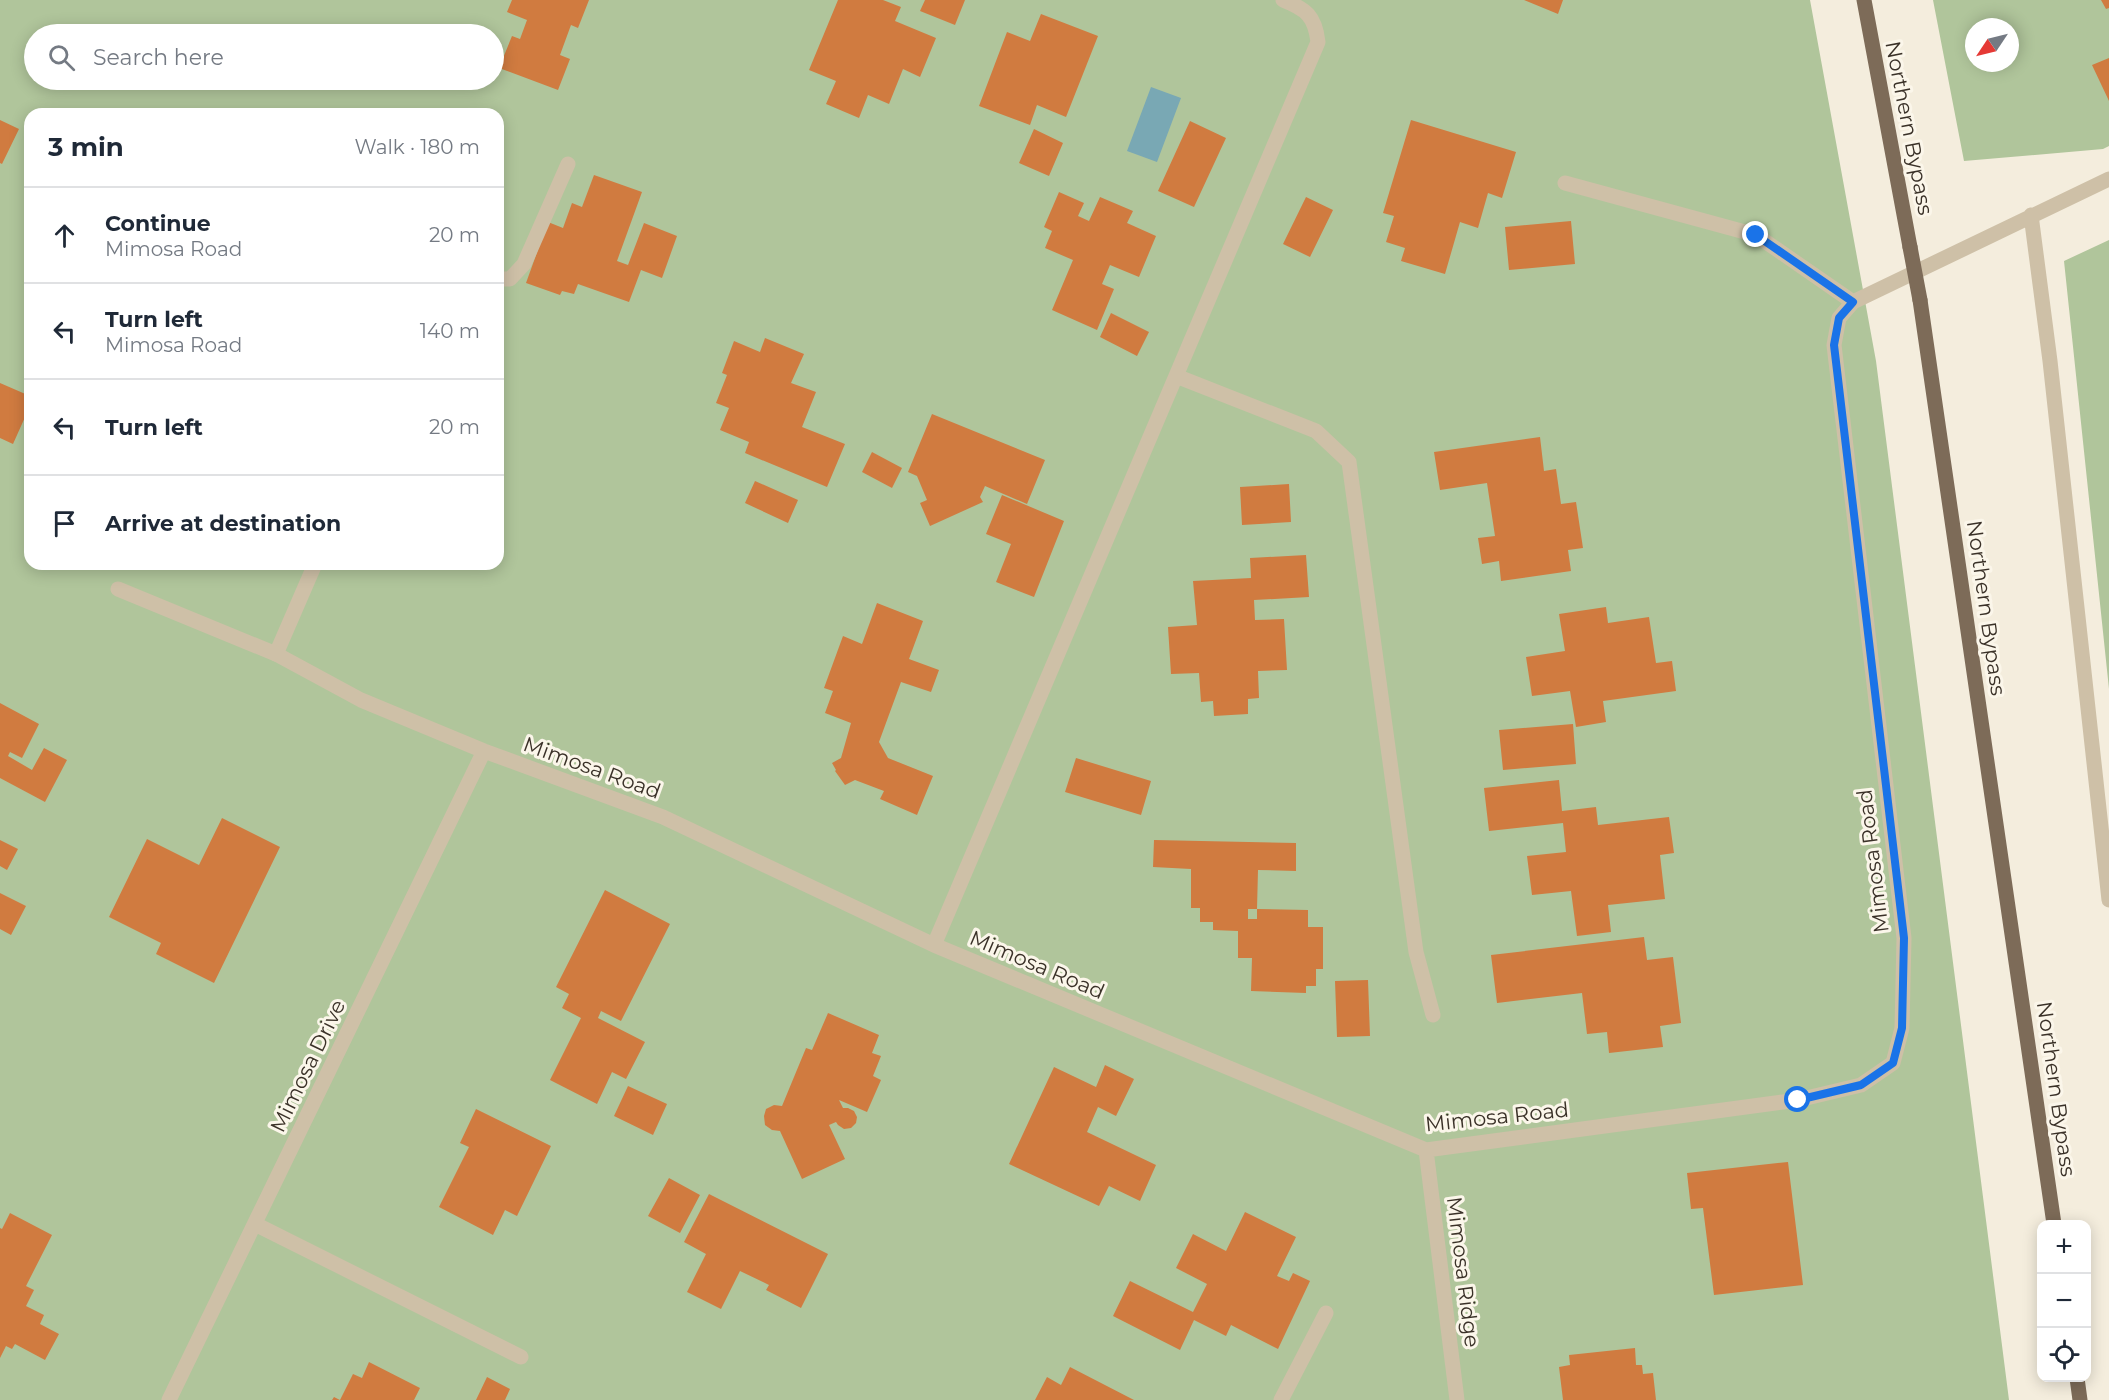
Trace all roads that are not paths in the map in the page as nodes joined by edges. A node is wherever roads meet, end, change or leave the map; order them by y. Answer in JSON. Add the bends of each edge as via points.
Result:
{"nodes":[{"id":1,"x":1283,"y":0,"type":"edge"},
{"id":2,"x":1864,"y":0,"type":"edge"},
{"id":3,"x":568,"y":164,"type":"dead end"},
{"id":4,"x":2109,"y":179,"type":"edge"},
{"id":5,"x":1565,"y":183,"type":"dead end"},
{"id":6,"x":2031,"y":215,"type":"junction"},
{"id":7,"x":504,"y":279,"type":"edge"},
{"id":8,"x":1853,"y":302,"type":"junction"},
{"id":9,"x":1176,"y":376,"type":"junction"},
{"id":10,"x":312,"y":570,"type":"edge"},
{"id":11,"x":118,"y":589,"type":"dead end"},
{"id":12,"x":276,"y":654,"type":"junction"},
{"id":13,"x":484,"y":751,"type":"junction"},
{"id":14,"x":2109,"y":900,"type":"edge"},
{"id":15,"x":934,"y":945,"type":"junction"},
{"id":16,"x":1433,"y":1015,"type":"dead end"},
{"id":17,"x":1426,"y":1150,"type":"junction"},
{"id":18,"x":2054,"y":1220,"type":"edge"},
{"id":19,"x":255,"y":1224,"type":"junction"},
{"id":20,"x":1326,"y":1312,"type":"dead end"},
{"id":21,"x":520,"y":1357,"type":"dead end"},
{"id":22,"x":2078,"y":1382,"type":"edge"},
{"id":23,"x":169,"y":1400,"type":"edge"},
{"id":24,"x":1281,"y":1400,"type":"edge"},
{"id":25,"x":1457,"y":1400,"type":"edge"},
{"id":26,"x":2080,"y":1400,"type":"edge"}],
"edges":[{"from":1,"to":9,"type":"street","via":[[1304,8],[1316,27],[1318,42]]},
{"from":2,"to":18,"type":"main road","name":"Northern Bypass","bridge":true,"via":[[1920,300]]},
{"from":3,"to":7,"type":"street","via":[[524,264],[510,279]]},
{"from":4,"to":6,"type":"street"},
{"from":5,"to":8,"type":"street","via":[[1756,235]]},
{"from":6,"to":8,"type":"street"},
{"from":6,"to":14,"type":"street"},
{"from":8,"to":17,"type":"street","name":"Mimosa Road","via":[[1839,318],[1834,345],[1904,938],[1902,1028],[1893,1063],[1861,1085],[1798,1100]]},
{"from":9,"to":15,"type":"street"},
{"from":9,"to":16,"type":"street","via":[[1316,431],[1349,462],[1416,952]]},
{"from":10,"to":12,"type":"street"},
{"from":11,"to":12,"type":"street","name":"Mimosa Road"},
{"from":12,"to":13,"type":"street","name":"Mimosa Road","via":[[361,700]]},
{"from":13,"to":15,"type":"street","name":"Mimosa Road","via":[[663,817]]},
{"from":13,"to":19,"type":"street","name":"Mimosa Drive"},
{"from":15,"to":17,"type":"street","name":"Mimosa Road"},
{"from":17,"to":25,"type":"street","name":"Mimosa Ridge"},
{"from":19,"to":21,"type":"street"},
{"from":19,"to":23,"type":"street","name":"Mimosa Drive"},
{"from":20,"to":24,"type":"street"},
{"from":22,"to":26,"type":"main road"}]}
